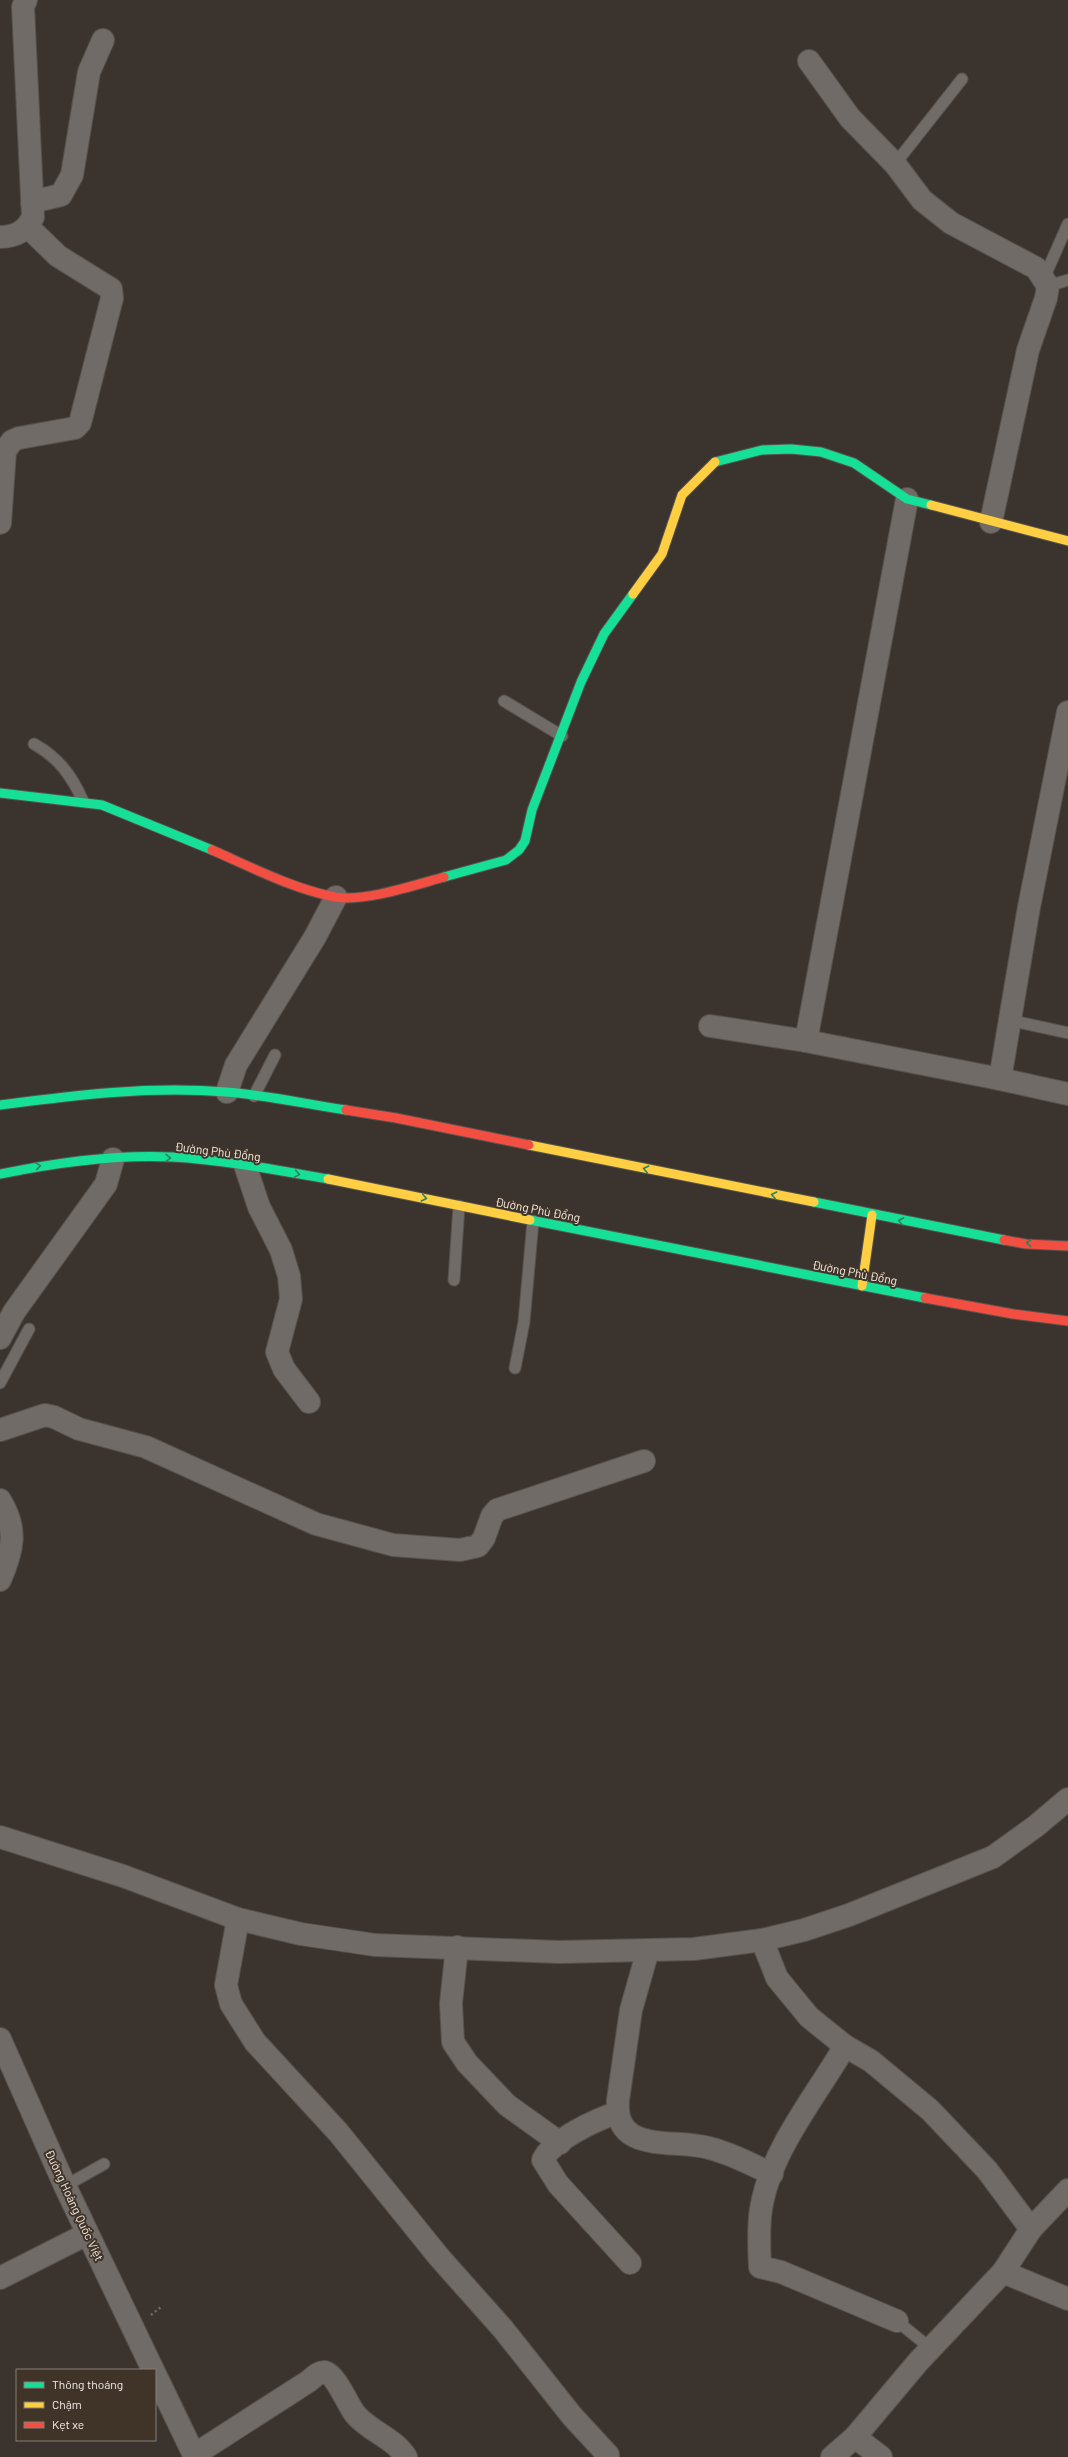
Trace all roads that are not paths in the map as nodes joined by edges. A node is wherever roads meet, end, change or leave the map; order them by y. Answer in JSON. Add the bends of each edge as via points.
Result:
{"nodes":[{"id":1,"x":26,"y":0,"type":"edge"},
{"id":2,"x":103,"y":40,"type":"dead end"},
{"id":3,"x":809,"y":61,"type":"dead end"},
{"id":4,"x":962,"y":79,"type":"dead end"},
{"id":5,"x":895,"y":164,"type":"junction"},
{"id":6,"x":32,"y":202,"type":"junction"},
{"id":7,"x":1068,"y":224,"type":"edge"},
{"id":8,"x":28,"y":227,"type":"junction"},
{"id":9,"x":0,"y":237,"type":"edge"},
{"id":10,"x":1053,"y":282,"type":"edge"},
{"id":11,"x":907,"y":499,"type":"junction"},
{"id":12,"x":991,"y":522,"type":"junction"},
{"id":13,"x":0,"y":523,"type":"edge"},
{"id":14,"x":1068,"y":541,"type":"edge"},
{"id":15,"x":504,"y":700,"type":"dead end"},
{"id":16,"x":1068,"y":712,"type":"edge"},
{"id":17,"x":562,"y":736,"type":"junction"},
{"id":18,"x":34,"y":744,"type":"dead end"},
{"id":19,"x":0,"y":792,"type":"edge"},
{"id":20,"x":83,"y":801,"type":"junction"},
{"id":21,"x":336,"y":897,"type":"junction"},
{"id":22,"x":1009,"y":1020,"type":"junction"},
{"id":23,"x":710,"y":1026,"type":"dead end"},
{"id":24,"x":1068,"y":1033,"type":"edge"},
{"id":25,"x":806,"y":1041,"type":"junction"},
{"id":26,"x":275,"y":1055,"type":"dead end"},
{"id":27,"x":1000,"y":1079,"type":"junction"},
{"id":28,"x":227,"y":1092,"type":"junction"},
{"id":29,"x":1068,"y":1094,"type":"edge"},
{"id":30,"x":254,"y":1096,"type":"junction"},
{"id":31,"x":0,"y":1105,"type":"edge"},
{"id":32,"x":113,"y":1159,"type":"junction"},
{"id":33,"x":245,"y":1165,"type":"junction"},
{"id":34,"x":0,"y":1174,"type":"edge"},
{"id":35,"x":459,"y":1206,"type":"junction"},
{"id":36,"x":872,"y":1215,"type":"junction"},
{"id":37,"x":533,"y":1221,"type":"junction"},
{"id":38,"x":1068,"y":1246,"type":"edge"},
{"id":39,"x":454,"y":1280,"type":"dead end"},
{"id":40,"x":862,"y":1286,"type":"junction"},
{"id":41,"x":1068,"y":1321,"type":"edge"},
{"id":42,"x":29,"y":1329,"type":"dead end"},
{"id":43,"x":0,"y":1338,"type":"edge"},
{"id":44,"x":515,"y":1368,"type":"dead end"},
{"id":45,"x":0,"y":1383,"type":"edge"},
{"id":46,"x":309,"y":1402,"type":"dead end"},
{"id":47,"x":0,"y":1430,"type":"edge"},
{"id":48,"x":644,"y":1461,"type":"dead end"},
{"id":49,"x":0,"y":1500,"type":"edge"},
{"id":50,"x":0,"y":1580,"type":"edge"},
{"id":51,"x":1068,"y":1799,"type":"edge"},
{"id":52,"x":0,"y":1837,"type":"edge"},
{"id":53,"x":238,"y":1919,"type":"junction"},
{"id":54,"x":762,"y":1940,"type":"junction"},
{"id":55,"x":457,"y":1947,"type":"junction"},
{"id":56,"x":648,"y":1950,"type":"junction"},
{"id":57,"x":0,"y":2039,"type":"edge"},
{"id":58,"x":845,"y":2046,"type":"junction"},
{"id":59,"x":617,"y":2113,"type":"junction"},
{"id":60,"x":560,"y":2143,"type":"junction"},
{"id":61,"x":104,"y":2164,"type":"dead end"},
{"id":62,"x":772,"y":2174,"type":"junction"},
{"id":63,"x":65,"y":2186,"type":"junction"},
{"id":64,"x":1068,"y":2190,"type":"edge"},
{"id":65,"x":1031,"y":2229,"type":"junction"},
{"id":66,"x":87,"y":2234,"type":"junction"},
{"id":67,"x":630,"y":2262,"type":"dead end"},
{"id":68,"x":1003,"y":2272,"type":"junction"},
{"id":69,"x":0,"y":2278,"type":"edge"},
{"id":70,"x":1068,"y":2299,"type":"edge"},
{"id":71,"x":897,"y":2321,"type":"joint"},
{"id":72,"x":930,"y":2348,"type":"junction"},
{"id":73,"x":153,"y":2369,"type":"edge"},
{"id":74,"x":156,"y":2376,"type":"edge"},
{"id":75,"x":855,"y":2437,"type":"junction"},
{"id":76,"x":608,"y":2455,"type":"dead end"},
{"id":77,"x":194,"y":2456,"type":"edge"},
{"id":78,"x":838,"y":2456,"type":"edge"},
{"id":79,"x":406,"y":2457,"type":"edge"},
{"id":80,"x":881,"y":2457,"type":"edge"}],
"edges":[{"from":1,"to":6,"type":"street","via":[[23,7]]},
{"from":2,"to":6,"type":"street","via":[[89,72],[72,175],[61,195]]},
{"from":3,"to":5,"type":"street","via":[[850,118]]},
{"from":4,"to":5,"type":"lane"},
{"from":5,"to":10,"type":"street","via":[[922,200],[951,223],[1036,268]]},
{"from":6,"to":8,"type":"street","via":[[33,217]]},
{"from":7,"to":10,"type":"lane"},
{"from":8,"to":9,"type":"street","via":[[19,234]]},
{"from":8,"to":13,"type":"street","via":[[58,256],[111,289],[112,298],[80,423],[75,428],[19,438],[12,441],[5,451]]},
{"from":10,"to":12,"type":"street","via":[[1028,350]]},
{"from":11,"to":12,"type":"main road"},
{"from":11,"to":17,"type":"main road","via":[[854,463],[821,452],[762,450],[716,461],[682,495],[662,554],[604,634],[581,682]]},
{"from":11,"to":25,"type":"street"},
{"from":12,"to":14,"type":"main road"},
{"from":15,"to":17,"type":"lane"},
{"from":16,"to":22,"type":"street"},
{"from":17,"to":21,"type":"main road","via":[[532,810],[526,842],[506,860],[401,888],[357,897]]},
{"from":18,"to":20,"type":"lane","via":[[50,753],[74,780]]},
{"from":19,"to":20,"type":"main road"},
{"from":20,"to":21,"type":"main road","via":[[138,818],[293,884]]},
{"from":21,"to":28,"type":"street","via":[[316,936],[236,1065]]},
{"from":22,"to":24,"type":"lane"},
{"from":22,"to":27,"type":"street"},
{"from":23,"to":25,"type":"street"},
{"from":25,"to":27,"type":"street"},
{"from":26,"to":30,"type":"lane"},
{"from":27,"to":29,"type":"street"},
{"from":28,"to":30,"type":"main road"},
{"from":28,"to":31,"type":"main road","via":[[108,1091]]},
{"from":36,"to":30,"type":"main road","one_way":true,"via":[[396,1118]]},
{"from":32,"to":33,"type":"main road","name":"Đường Phù Đổng","one_way":true,"via":[[172,1157]]},
{"from":34,"to":32,"type":"main road","name":"Đường Phù Đổng","one_way":true,"via":[[51,1164]]},
{"from":32,"to":43,"type":"street","via":[[106,1184],[14,1312]]},
{"from":33,"to":35,"type":"main road","name":"Đường Phù Đổng","one_way":true,"via":[[382,1189]]},
{"from":33,"to":46,"type":"street","via":[[259,1208],[281,1250],[289,1276],[291,1299],[277,1352],[284,1368]]},
{"from":35,"to":37,"type":"main road","name":"Đường Phù Đổng"},
{"from":35,"to":39,"type":"lane"},
{"from":38,"to":36,"type":"main road","one_way":true,"via":[[1026,1244]]},
{"from":36,"to":40,"type":"main road"},
{"from":37,"to":40,"type":"main road","name":"Đường Phù Đổng"},
{"from":37,"to":44,"type":"lane","via":[[524,1322]]},
{"from":40,"to":41,"type":"main road","name":"Đường Phù Đổng","via":[[1013,1314]]},
{"from":42,"to":45,"type":"lane"},
{"from":47,"to":48,"type":"street","via":[[45,1415],[54,1417],[79,1429],[146,1447],[316,1524],[393,1544],[460,1550],[478,1546],[484,1538],[492,1516],[498,1510]]},
{"from":49,"to":50,"type":"street","via":[[8,1513],[13,1531]]},
{"from":51,"to":54,"type":"street","via":[[993,1857],[849,1915]]},
{"from":52,"to":53,"type":"street","via":[[122,1876]]},
{"from":53,"to":55,"type":"street","via":[[301,1934],[375,1945]]},
{"from":53,"to":76,"type":"street","via":[[226,1985],[231,2004],[255,2042],[338,2132],[439,2258],[503,2329],[572,2416]]},
{"from":54,"to":56,"type":"street","via":[[694,1948]]},
{"from":54,"to":58,"type":"street","via":[[777,1978],[809,2017]]},
{"from":55,"to":56,"type":"street","via":[[559,1952]]},
{"from":55,"to":60,"type":"street","via":[[452,2003],[452,2042],[467,2063],[507,2105]]},
{"from":56,"to":59,"type":"street","via":[[631,2010]]},
{"from":57,"to":63,"type":"street","name":"Đường Hoàng Quốc Việt"},
{"from":58,"to":62,"type":"street","via":[[788,2136]]},
{"from":58,"to":65,"type":"street","via":[[871,2061],[930,2110],[987,2170]]},
{"from":59,"to":60,"type":"street","via":[[598,2119]]},
{"from":59,"to":62,"type":"street","via":[[624,2130],[639,2139],[710,2148]]},
{"from":60,"to":67,"type":"street","via":[[545,2157],[545,2166],[558,2184]]},
{"from":61,"to":63,"type":"lane"},
{"from":62,"to":71,"type":"street","via":[[761,2208],[758,2238],[760,2267],[781,2272]]},
{"from":63,"to":66,"type":"street","name":"Đường Hoàng Quốc Việt"},
{"from":64,"to":65,"type":"street"},
{"from":65,"to":68,"type":"street"},
{"from":66,"to":69,"type":"street"},
{"from":66,"to":73,"type":"street","name":"Đường Hoàng Quốc Việt"},
{"from":68,"to":70,"type":"street"},
{"from":68,"to":72,"type":"street"},
{"from":71,"to":72,"type":"lane"},
{"from":72,"to":75,"type":"street"},
{"from":74,"to":77,"type":"street"},
{"from":75,"to":78,"type":"street"},
{"from":75,"to":80,"type":"street"},
{"from":77,"to":79,"type":"street","via":[[310,2382],[319,2373],[325,2372],[332,2377],[356,2414],[376,2433],[393,2441]]}]}
